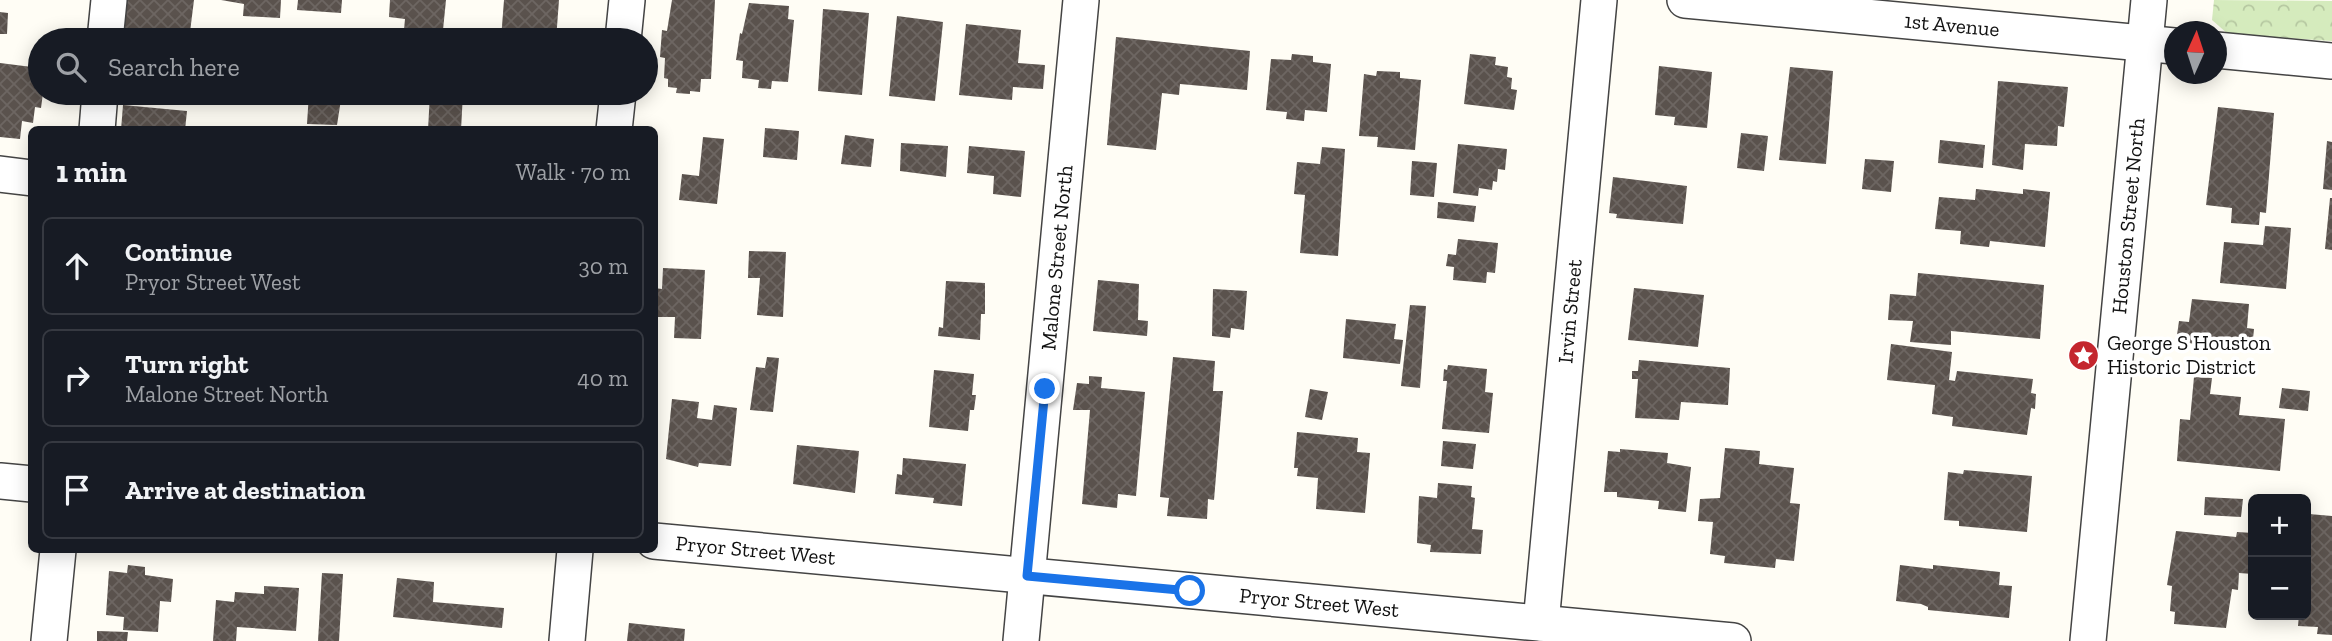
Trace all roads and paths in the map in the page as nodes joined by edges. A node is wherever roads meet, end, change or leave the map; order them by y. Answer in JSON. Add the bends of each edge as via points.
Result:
{"nodes":[{"id":1,"x":109,"y":0,"type":"edge"},
{"id":2,"x":626,"y":0,"type":"edge"},
{"id":3,"x":1081,"y":0,"type":"edge"},
{"id":4,"x":1599,"y":0,"type":"edge"},
{"id":5,"x":1685,"y":0,"type":"edge"},
{"id":6,"x":2149,"y":0,"type":"edge"},
{"id":7,"x":106,"y":28,"type":"edge"},
{"id":8,"x":624,"y":28,"type":"edge"},
{"id":9,"x":2160,"y":45,"type":"edge"},
{"id":10,"x":2227,"y":51,"type":"edge"},
{"id":11,"x":2332,"y":61,"type":"edge"},
{"id":12,"x":99,"y":105,"type":"edge"},
{"id":13,"x":617,"y":105,"type":"edge"},
{"id":14,"x":97,"y":126,"type":"edge"},
{"id":15,"x":614,"y":126,"type":"edge"},
{"id":16,"x":0,"y":174,"type":"edge"},
{"id":17,"x":28,"y":178,"type":"edge"},
{"id":18,"x":0,"y":481,"type":"edge"},
{"id":19,"x":28,"y":484,"type":"edge"},
{"id":20,"x":658,"y":541,"type":"edge"},
{"id":21,"x":58,"y":553,"type":"edge"},
{"id":22,"x":575,"y":553,"type":"edge"},
{"id":23,"x":1027,"y":576,"type":"junction"},
{"id":24,"x":1541,"y":623,"type":"junction"},
{"id":25,"x":50,"y":641,"type":"edge"},
{"id":26,"x":567,"y":641,"type":"edge"},
{"id":27,"x":1021,"y":641,"type":"edge"},
{"id":28,"x":1733,"y":641,"type":"edge"},
{"id":29,"x":2088,"y":641,"type":"edge"}],
"edges":[{"from":1,"to":7,"type":"street"},
{"from":2,"to":8,"type":"street"},
{"from":3,"to":23,"type":"street","name":"Malone Street North"},
{"from":4,"to":24,"type":"street","name":"Irvin Street"},
{"from":5,"to":9,"type":"street","name":"1st Avenue"},
{"from":6,"to":9,"type":"street","name":"Houston Street North"},
{"from":9,"to":29,"type":"street","name":"Houston Street North"},
{"from":10,"to":11,"type":"street"},
{"from":12,"to":14,"type":"street"},
{"from":13,"to":15,"type":"street"},
{"from":16,"to":17,"type":"street"},
{"from":18,"to":19,"type":"street"},
{"from":20,"to":23,"type":"street","name":"Pryor Street West"},
{"from":21,"to":25,"type":"street"},
{"from":22,"to":26,"type":"street"},
{"from":23,"to":24,"type":"street","name":"Pryor Street West"},
{"from":23,"to":27,"type":"street","name":"Malone Street North"},
{"from":24,"to":28,"type":"street","name":"Pryor Street West"}]}
